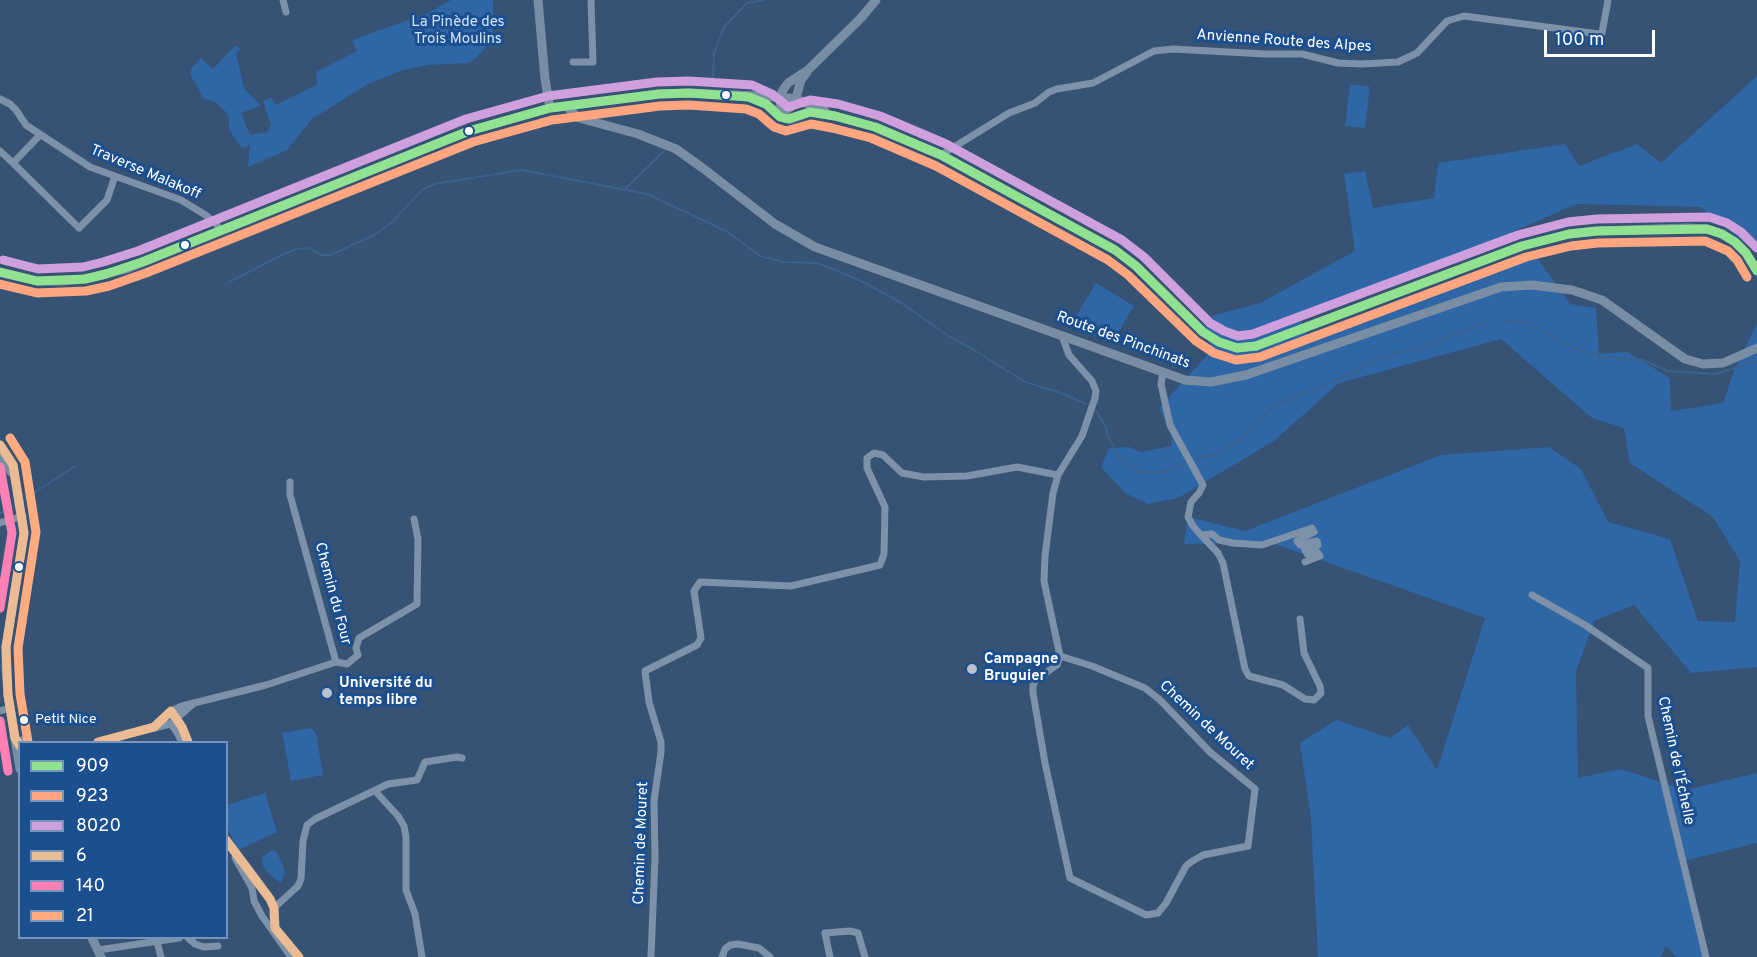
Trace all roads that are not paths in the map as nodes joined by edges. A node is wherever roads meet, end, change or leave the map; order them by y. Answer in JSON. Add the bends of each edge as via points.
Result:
{"nodes":[{"id":1,"x":283,"y":0,"type":"edge"},
{"id":2,"x":538,"y":0,"type":"edge"},
{"id":3,"x":591,"y":0,"type":"edge"},
{"id":4,"x":876,"y":0,"type":"edge"},
{"id":5,"x":1608,"y":0,"type":"edge"},
{"id":6,"x":286,"y":12,"type":"dead end"},
{"id":7,"x":573,"y":62,"type":"dead end"},
{"id":8,"x":808,"y":70,"type":"junction"},
{"id":9,"x":799,"y":88,"type":"junction"},
{"id":10,"x":782,"y":93,"type":"junction"},
{"id":11,"x":749,"y":97,"type":"junction"},
{"id":12,"x":0,"y":99,"type":"edge"},
{"id":13,"x":794,"y":101,"type":"junction"},
{"id":14,"x":809,"y":104,"type":"junction"},
{"id":15,"x":566,"y":106,"type":"junction"},
{"id":16,"x":550,"y":108,"type":"junction"},
{"id":17,"x":781,"y":114,"type":"junction"},
{"id":18,"x":835,"y":116,"type":"junction"},
{"id":19,"x":40,"y":135,"type":"junction"},
{"id":20,"x":0,"y":151,"type":"edge"},
{"id":21,"x":940,"y":155,"type":"junction"},
{"id":22,"x":13,"y":163,"type":"junction"},
{"id":23,"x":115,"y":177,"type":"junction"},
{"id":24,"x":220,"y":231,"type":"junction"},
{"id":25,"x":1757,"y":271,"type":"edge"},
{"id":26,"x":0,"y":272,"type":"edge"},
{"id":27,"x":1062,"y":336,"type":"junction"},
{"id":28,"x":1757,"y":348,"type":"edge"},
{"id":29,"x":1162,"y":373,"type":"junction"},
{"id":30,"x":0,"y":445,"type":"edge"},
{"id":31,"x":0,"y":456,"type":"edge"},
{"id":32,"x":1058,"y":475,"type":"junction"},
{"id":33,"x":291,"y":482,"type":"dead end"},
{"id":34,"x":18,"y":491,"type":"junction"},
{"id":35,"x":22,"y":514,"type":"junction"},
{"id":36,"x":414,"y":519,"type":"dead end"},
{"id":37,"x":0,"y":523,"type":"edge"},
{"id":38,"x":1201,"y":535,"type":"junction"},
{"id":39,"x":1305,"y":562,"type":"dead end"},
{"id":40,"x":1532,"y":595,"type":"dead end"},
{"id":41,"x":1300,"y":620,"type":"dead end"},
{"id":42,"x":9,"y":631,"type":"junction"},
{"id":43,"x":1060,"y":656,"type":"junction"},
{"id":44,"x":336,"y":662,"type":"junction"},
{"id":45,"x":193,"y":704,"type":"junction"},
{"id":46,"x":5,"y":709,"type":"edge"},
{"id":47,"x":171,"y":711,"type":"junction"},
{"id":48,"x":177,"y":719,"type":"junction"},
{"id":49,"x":170,"y":724,"type":"junction"},
{"id":50,"x":154,"y":727,"type":"junction"},
{"id":51,"x":20,"y":741,"type":"edge"},
{"id":52,"x":20,"y":741,"type":"edge"},
{"id":53,"x":102,"y":741,"type":"edge"},
{"id":54,"x":181,"y":741,"type":"edge"},
{"id":55,"x":188,"y":741,"type":"edge"},
{"id":56,"x":462,"y":758,"type":"dead end"},
{"id":57,"x":375,"y":791,"type":"junction"},
{"id":58,"x":228,"y":842,"type":"edge"},
{"id":59,"x":228,"y":843,"type":"edge"},
{"id":60,"x":290,"y":894,"type":"junction"},
{"id":61,"x":267,"y":896,"type":"junction"},
{"id":62,"x":255,"y":897,"type":"junction"},
{"id":63,"x":273,"y":912,"type":"junction"},
{"id":64,"x":264,"y":918,"type":"junction"},
{"id":65,"x":92,"y":939,"type":"edge"},
{"id":66,"x":156,"y":939,"type":"edge"},
{"id":67,"x":189,"y":939,"type":"edge"},
{"id":68,"x":218,"y":946,"type":"dead end"},
{"id":69,"x":100,"y":954,"type":"edge"},
{"id":70,"x":161,"y":957,"type":"edge"},
{"id":71,"x":291,"y":957,"type":"edge"},
{"id":72,"x":299,"y":957,"type":"edge"},
{"id":73,"x":422,"y":957,"type":"edge"},
{"id":74,"x":651,"y":957,"type":"edge"},
{"id":75,"x":722,"y":957,"type":"edge"},
{"id":76,"x":770,"y":957,"type":"edge"},
{"id":77,"x":830,"y":957,"type":"edge"},
{"id":78,"x":865,"y":957,"type":"edge"},
{"id":79,"x":1706,"y":957,"type":"edge"}],
"edges":[{"from":1,"to":6,"type":"street"},
{"from":2,"to":16,"type":"main road"},
{"from":3,"to":7,"type":"street","via":[[592,62]]},
{"from":4,"to":8,"type":"main road"},
{"from":5,"to":21,"type":"street","name":"Anvienne Route des Alpes","via":[[1599,34],[1464,16],[1447,21],[1417,52],[1398,62],[1338,63],[1302,54],[1163,49],[1093,83],[1049,92]]},
{"from":8,"to":9,"type":"main road"},
{"from":8,"to":10,"type":"main road","via":[[788,83]]},
{"from":9,"to":13,"type":"main road"},
{"from":9,"to":14,"type":"main road"},
{"from":10,"to":11,"type":"main road"},
{"from":10,"to":13,"type":"main road"},
{"from":10,"to":17,"type":"main road"},
{"from":11,"to":15,"type":"main road","via":[[659,94]]},
{"from":11,"to":17,"type":"main road"},
{"from":12,"to":19,"type":"street","name":"Traverse Malakoff"},
{"from":13,"to":14,"type":"main road"},
{"from":13,"to":17,"type":"main road"},
{"from":14,"to":18,"type":"main road"},
{"from":15,"to":16,"type":"main road"},
{"from":15,"to":27,"type":"main road","name":"Route des Pinchinats","via":[[579,118],[676,149],[775,224],[815,247]]},
{"from":16,"to":24,"type":"main road","via":[[469,131]]},
{"from":17,"to":18,"type":"main road","via":[[810,112]]},
{"from":18,"to":21,"type":"main road","via":[[874,127]]},
{"from":19,"to":22,"type":"street"},
{"from":19,"to":23,"type":"street","name":"Traverse Malakoff","via":[[90,167]]},
{"from":20,"to":22,"type":"street"},
{"from":21,"to":25,"type":"main road","via":[[1115,250],[1203,332],[1237,348],[1256,346],[1522,246],[1569,234],[1707,229],[1735,243]]},
{"from":22,"to":23,"type":"street","via":[[79,228],[107,200]]},
{"from":23,"to":24,"type":"street","name":"Traverse Malakoff","via":[[180,200],[207,216]]},
{"from":24,"to":26,"type":"main road","via":[[126,269],[85,279],[37,281]]},
{"from":27,"to":29,"type":"main road","name":"Route des Pinchinats"},
{"from":27,"to":32,"type":"street","via":[[1069,355],[1096,391],[1082,436]]},
{"from":28,"to":29,"type":"main road","name":"Route des Pinchinats","via":[[1723,363],[1702,364],[1685,358],[1602,300],[1572,290],[1532,285],[1501,287],[1223,381],[1185,380]]},
{"from":29,"to":38,"type":"street","via":[[1170,425],[1203,485],[1191,502],[1188,517]]},
{"from":30,"to":34,"type":"main road","via":[[13,465]]},
{"from":31,"to":34,"type":"main road"},
{"from":32,"to":43,"type":"street","via":[[1044,581]]},
{"from":32,"to":74,"type":"street","name":"Chemin de Mouret","via":[[1017,467],[967,476],[924,477],[902,473],[883,455],[874,453],[867,458],[867,468],[885,507],[884,554],[880,565],[792,586],[700,582],[694,591],[701,638],[697,645],[645,671],[661,742],[654,801]]},
{"from":33,"to":44,"type":"street","name":"Chemin du Four","via":[[291,495]]},
{"from":34,"to":35,"type":"main road"},
{"from":35,"to":37,"type":"street"},
{"from":35,"to":42,"type":"main road","via":[[24,533]]},
{"from":36,"to":44,"type":"street","via":[[418,539],[417,604],[359,638],[358,655],[348,664]]},
{"from":38,"to":39,"type":"street","via":[[1262,545],[1312,528],[1314,532],[1297,541],[1300,545],[1317,541],[1318,545],[1305,550],[1306,554],[1317,552],[1320,556]]},
{"from":38,"to":41,"type":"street","via":[[1223,563],[1249,676],[1314,700],[1321,693],[1320,686],[1304,653]]},
{"from":40,"to":79,"type":"street","name":"Chemin de l’Échelle","via":[[1648,668],[1648,716]]},
{"from":42,"to":46,"type":"main road"},
{"from":42,"to":51,"type":"main road","via":[[10,683]]},
{"from":43,"to":43,"type":"street","name":"Chemin de Mouret","via":[[1057,664],[1036,680],[1033,693],[1070,878],[1146,915],[1158,913],[1191,862],[1203,855],[1248,846],[1255,789],[1203,746],[1145,688]]},
{"from":44,"to":45,"type":"street","name":"Chemin du Four"},
{"from":45,"to":47,"type":"street","name":"Chemin du Four"},
{"from":45,"to":48,"type":"street","name":"Chemin du Four"},
{"from":46,"to":52,"type":"main road"},
{"from":47,"to":48,"type":"street"},
{"from":47,"to":49,"type":"street"},
{"from":47,"to":50,"type":"street"},
{"from":48,"to":49,"type":"street","name":"Chemin du Four"},
{"from":48,"to":55,"type":"street"},
{"from":49,"to":50,"type":"street"},
{"from":49,"to":54,"type":"street"},
{"from":50,"to":53,"type":"street"},
{"from":56,"to":57,"type":"street","via":[[425,762],[417,780],[388,784]]},
{"from":57,"to":60,"type":"street","via":[[307,825],[301,879]]},
{"from":57,"to":73,"type":"street","via":[[404,826],[406,890],[415,914]]},
{"from":58,"to":61,"type":"street"},
{"from":59,"to":62,"type":"street"},
{"from":60,"to":61,"type":"street"},
{"from":60,"to":63,"type":"street"},
{"from":61,"to":62,"type":"street"},
{"from":61,"to":63,"type":"street"},
{"from":62,"to":64,"type":"street"},
{"from":63,"to":64,"type":"street"},
{"from":63,"to":72,"type":"street","via":[[275,928]]},
{"from":64,"to":71,"type":"street"},
{"from":65,"to":69,"type":"main road"},
{"from":66,"to":69,"type":"street"},
{"from":66,"to":70,"type":"street"},
{"from":67,"to":68,"type":"street","via":[[204,947]]},
{"from":75,"to":76,"type":"street","via":[[725,949],[738,944],[759,948]]},
{"from":77,"to":78,"type":"street","via":[[825,933],[850,931],[858,933]]}]}
